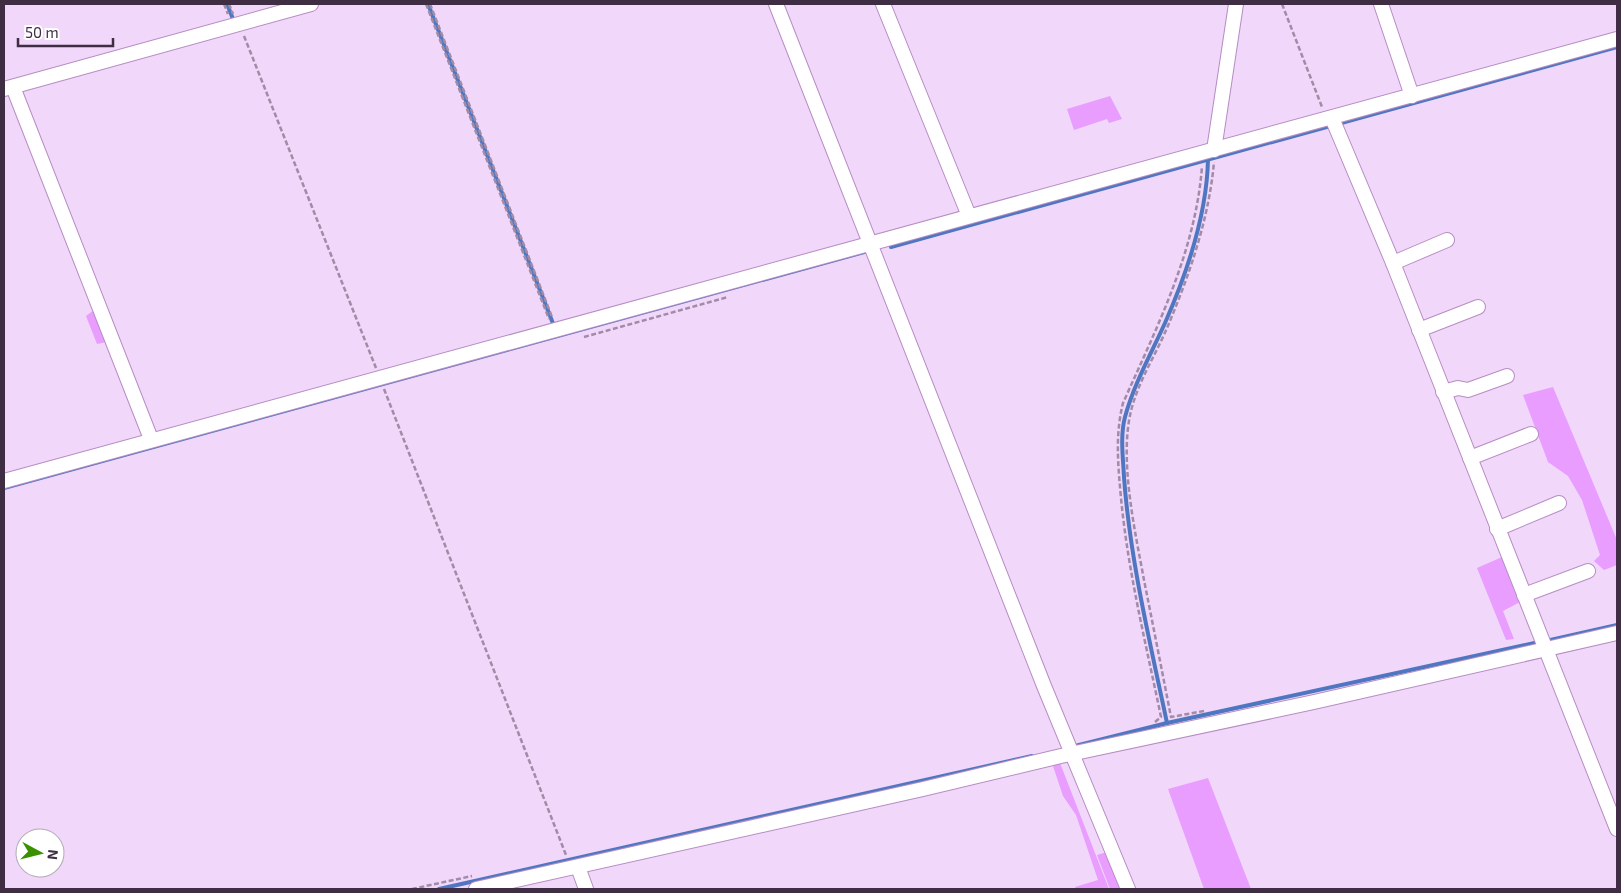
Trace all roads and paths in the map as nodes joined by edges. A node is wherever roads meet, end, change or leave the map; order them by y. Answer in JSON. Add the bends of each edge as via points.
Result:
{"nodes":[{"id":1,"x":224,"y":4,"type":"edge"},
{"id":2,"x":229,"y":4,"type":"edge"},
{"id":3,"x":310,"y":4,"type":"edge"},
{"id":4,"x":426,"y":4,"type":"edge"},
{"id":5,"x":430,"y":4,"type":"edge"},
{"id":6,"x":776,"y":4,"type":"edge"},
{"id":7,"x":883,"y":4,"type":"edge"},
{"id":8,"x":1236,"y":4,"type":"edge"},
{"id":9,"x":1282,"y":4,"type":"edge"},
{"id":10,"x":1381,"y":4,"type":"edge"},
{"id":11,"x":234,"y":19,"type":"junction"},
{"id":12,"x":1617,"y":39,"type":"edge"},
{"id":13,"x":8,"y":88,"type":"edge"},
{"id":14,"x":1412,"y":96,"type":"junction"},
{"id":15,"x":1332,"y":121,"type":"junction"},
{"id":16,"x":1209,"y":155,"type":"junction"},
{"id":17,"x":969,"y":216,"type":"junction"},
{"id":18,"x":1447,"y":240,"type":"dead end"},
{"id":19,"x":871,"y":243,"type":"junction"},
{"id":20,"x":1393,"y":263,"type":"junction"},
{"id":21,"x":1478,"y":307,"type":"dead end"},
{"id":22,"x":1419,"y":330,"type":"junction"},
{"id":23,"x":556,"y":331,"type":"junction"},
{"id":24,"x":1507,"y":376,"type":"dead end"},
{"id":25,"x":382,"y":383,"type":"junction"},
{"id":26,"x":1443,"y":392,"type":"junction"},
{"id":27,"x":1531,"y":434,"type":"dead end"},
{"id":28,"x":151,"y":439,"type":"junction"},
{"id":29,"x":1470,"y":458,"type":"junction"},
{"id":30,"x":4,"y":481,"type":"edge"},
{"id":31,"x":1560,"y":503,"type":"dead end"},
{"id":32,"x":1497,"y":529,"type":"junction"},
{"id":33,"x":1588,"y":571,"type":"dead end"},
{"id":34,"x":1524,"y":595,"type":"junction"},
{"id":35,"x":1617,"y":633,"type":"edge"},
{"id":36,"x":1542,"y":644,"type":"junction"},
{"id":37,"x":1205,"y":710,"type":"dead end"},
{"id":38,"x":1147,"y":724,"type":"dead end"},
{"id":39,"x":1071,"y":750,"type":"junction"},
{"id":40,"x":1617,"y":829,"type":"edge"},
{"id":41,"x":566,"y":855,"type":"dead end"},
{"id":42,"x":578,"y":867,"type":"junction"},
{"id":43,"x":476,"y":889,"type":"edge"},
{"id":44,"x":586,"y":889,"type":"edge"},
{"id":45,"x":1128,"y":889,"type":"edge"}],
"edges":[{"from":1,"to":11,"type":"path"},
{"from":2,"to":11,"type":"path"},
{"from":3,"to":11,"type":"street"},
{"from":4,"to":23,"type":"path"},
{"from":5,"to":23,"type":"path"},
{"from":6,"to":19,"type":"street"},
{"from":7,"to":17,"type":"street"},
{"from":8,"to":16,"type":"street"},
{"from":9,"to":15,"type":"path"},
{"from":10,"to":14,"type":"street"},
{"from":11,"to":13,"type":"street"},
{"from":11,"to":25,"type":"path"},
{"from":12,"to":14,"type":"street"},
{"from":13,"to":28,"type":"street"},
{"from":14,"to":15,"type":"street"},
{"from":15,"to":16,"type":"street"},
{"from":15,"to":20,"type":"street"},
{"from":16,"to":17,"type":"street"},
{"from":16,"to":37,"type":"path","via":[[1202,226],[1188,275],[1136,395],[1130,412],[1127,441],[1135,531],[1171,717]]},
{"from":16,"to":38,"type":"path","via":[[1189,241],[1172,291],[1123,403],[1118,426],[1117,454],[1128,558],[1161,717]]},
{"from":17,"to":19,"type":"street"},
{"from":18,"to":20,"type":"street"},
{"from":19,"to":23,"type":"street"},
{"from":19,"to":39,"type":"street"},
{"from":20,"to":22,"type":"street"},
{"from":21,"to":22,"type":"street"},
{"from":22,"to":26,"type":"street"},
{"from":23,"to":25,"type":"street"},
{"from":24,"to":26,"type":"street","via":[[1468,390],[1458,388]]},
{"from":25,"to":28,"type":"street"},
{"from":25,"to":41,"type":"path"},
{"from":26,"to":29,"type":"street"},
{"from":27,"to":29,"type":"street"},
{"from":28,"to":30,"type":"street"},
{"from":29,"to":32,"type":"street"},
{"from":31,"to":32,"type":"street"},
{"from":32,"to":34,"type":"street"},
{"from":33,"to":34,"type":"street"},
{"from":34,"to":36,"type":"street"},
{"from":35,"to":36,"type":"street"},
{"from":36,"to":39,"type":"street"},
{"from":36,"to":40,"type":"street"},
{"from":39,"to":42,"type":"street"},
{"from":39,"to":45,"type":"street"},
{"from":42,"to":43,"type":"street"},
{"from":42,"to":44,"type":"street"}]}
